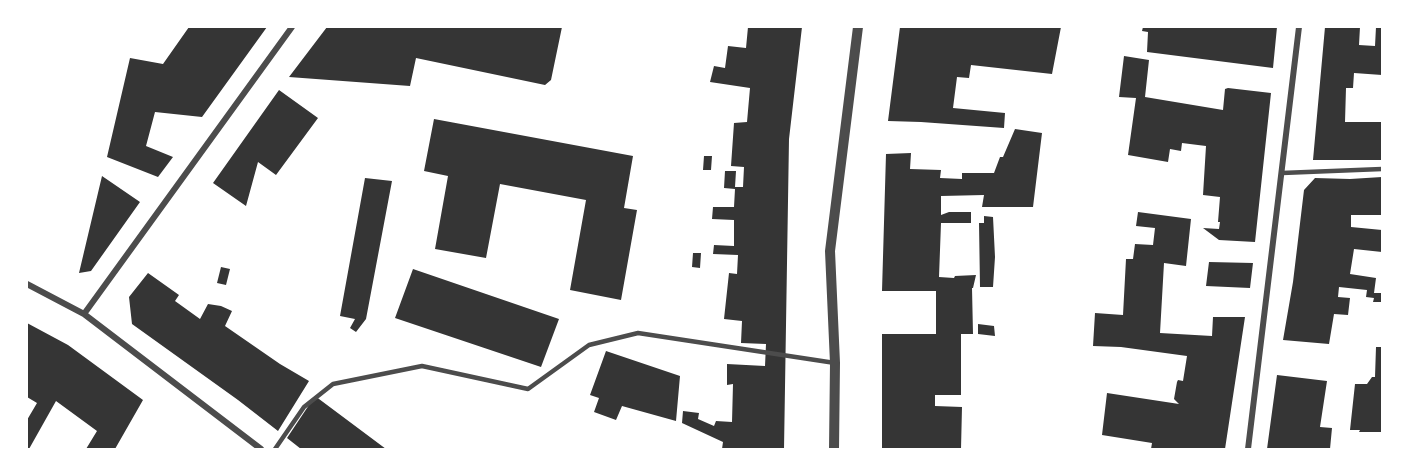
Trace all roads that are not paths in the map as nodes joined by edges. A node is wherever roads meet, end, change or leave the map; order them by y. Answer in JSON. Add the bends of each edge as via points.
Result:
{"nodes":[{"id":1,"x":292,"y":27,"type":"edge"},
{"id":2,"x":858,"y":27,"type":"edge"},
{"id":3,"x":1299,"y":27,"type":"edge"},
{"id":4,"x":1382,"y":169,"type":"edge"},
{"id":5,"x":1282,"y":173,"type":"junction"},
{"id":6,"x":27,"y":284,"type":"edge"},
{"id":7,"x":84,"y":314,"type":"junction"},
{"id":8,"x":835,"y":363,"type":"junction"},
{"id":9,"x":261,"y":449,"type":"edge"},
{"id":10,"x":275,"y":449,"type":"edge"},
{"id":11,"x":834,"y":449,"type":"edge"},
{"id":12,"x":1248,"y":449,"type":"edge"}],
"edges":[{"from":1,"to":7,"type":"street"},
{"from":2,"to":8,"type":"street","via":[[830,251]]},
{"from":3,"to":5,"type":"street"},
{"from":4,"to":5,"type":"lane"},
{"from":5,"to":12,"type":"street"},
{"from":6,"to":7,"type":"street"},
{"from":7,"to":9,"type":"street"},
{"from":8,"to":10,"type":"lane","via":[[638,333],[589,345],[528,389],[422,366],[333,384],[303,407]]},
{"from":8,"to":11,"type":"street"}]}
